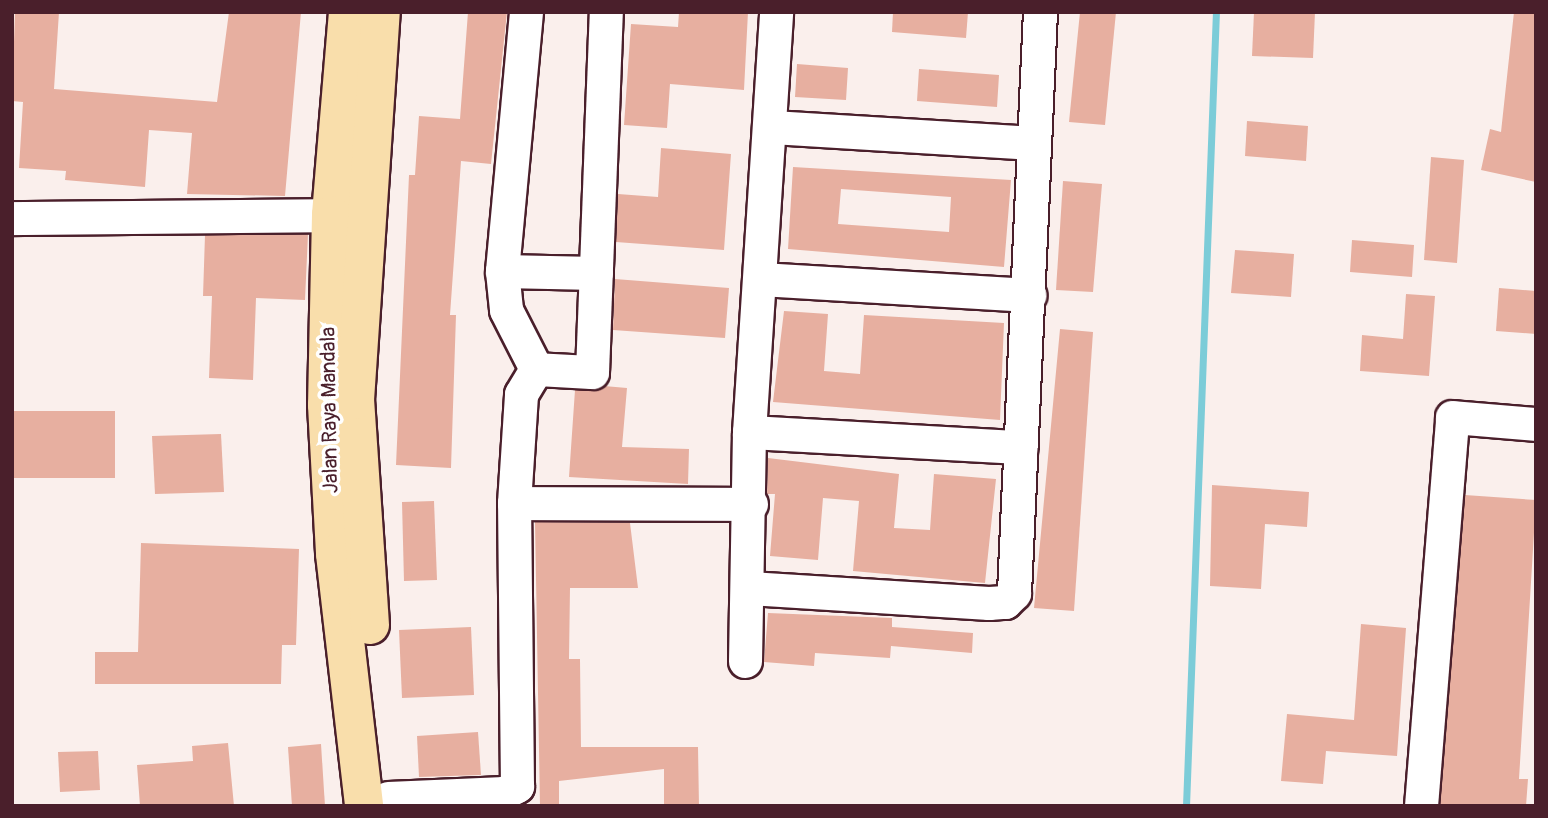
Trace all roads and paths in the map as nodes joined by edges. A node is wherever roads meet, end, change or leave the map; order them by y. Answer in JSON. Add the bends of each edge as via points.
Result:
{"nodes":[{"id":1,"x":348,"y":12,"type":"edge"},
{"id":2,"x":381,"y":12,"type":"edge"},
{"id":3,"x":526,"y":12,"type":"edge"},
{"id":4,"x":606,"y":12,"type":"edge"},
{"id":5,"x":776,"y":12,"type":"edge"},
{"id":6,"x":1040,"y":12,"type":"edge"},
{"id":7,"x":362,"y":53,"type":"junction"},
{"id":8,"x":772,"y":127,"type":"junction"},
{"id":9,"x":1034,"y":143,"type":"junction"},
{"id":10,"x":331,"y":215,"type":"junction"},
{"id":11,"x":12,"y":218,"type":"edge"},
{"id":12,"x":502,"y":271,"type":"junction"},
{"id":13,"x":596,"y":273,"type":"junction"},
{"id":14,"x":760,"y":279,"type":"junction"},
{"id":15,"x":1030,"y":295,"type":"junction"},
{"id":16,"x":536,"y":369,"type":"junction"},
{"id":17,"x":1536,"y":424,"type":"edge"},
{"id":18,"x":749,"y":432,"type":"junction"},
{"id":19,"x":1021,"y":447,"type":"junction"},
{"id":20,"x":514,"y":503,"type":"junction"},
{"id":21,"x":751,"y":504,"type":"junction"},
{"id":22,"x":749,"y":588,"type":"junction"},
{"id":23,"x":745,"y":662,"type":"dead end"},
{"id":24,"x":381,"y":803,"type":"edge"},
{"id":25,"x":1421,"y":806,"type":"edge"}],
"edges":[{"from":1,"to":7,"type":"highway","name":"Jalan Raya Mandala"},
{"from":2,"to":7,"type":"highway","name":"Jalan Raya Mandala"},
{"from":3,"to":12,"type":"street"},
{"from":4,"to":13,"type":"street"},
{"from":5,"to":8,"type":"street"},
{"from":6,"to":9,"type":"street"},
{"from":7,"to":10,"type":"highway","name":"Jalan Raya Mandala"},
{"from":7,"to":24,"type":"highway","name":"Jalan Raya Mandala","via":[[355,400]]},
{"from":8,"to":9,"type":"street"},
{"from":8,"to":14,"type":"street"},
{"from":9,"to":15,"type":"street"},
{"from":10,"to":11,"type":"street"},
{"from":10,"to":24,"type":"highway","name":"Jalan Raya Mandala","via":[[327,405],[334,540]]},
{"from":12,"to":13,"type":"street"},
{"from":12,"to":16,"type":"street","via":[[506,310]]},
{"from":13,"to":16,"type":"street","via":[[592,372]]},
{"from":14,"to":15,"type":"street"},
{"from":14,"to":18,"type":"street"},
{"from":15,"to":19,"type":"street"},
{"from":16,"to":20,"type":"street","via":[[521,394]]},
{"from":17,"to":25,"type":"street","via":[[1452,417]]},
{"from":18,"to":19,"type":"street"},
{"from":18,"to":21,"type":"street"},
{"from":19,"to":22,"type":"street","via":[[1016,578],[1005,602]]},
{"from":20,"to":21,"type":"street"},
{"from":20,"to":24,"type":"street","via":[[517,786],[504,793]]},
{"from":21,"to":22,"type":"street"},
{"from":22,"to":23,"type":"street"}]}
